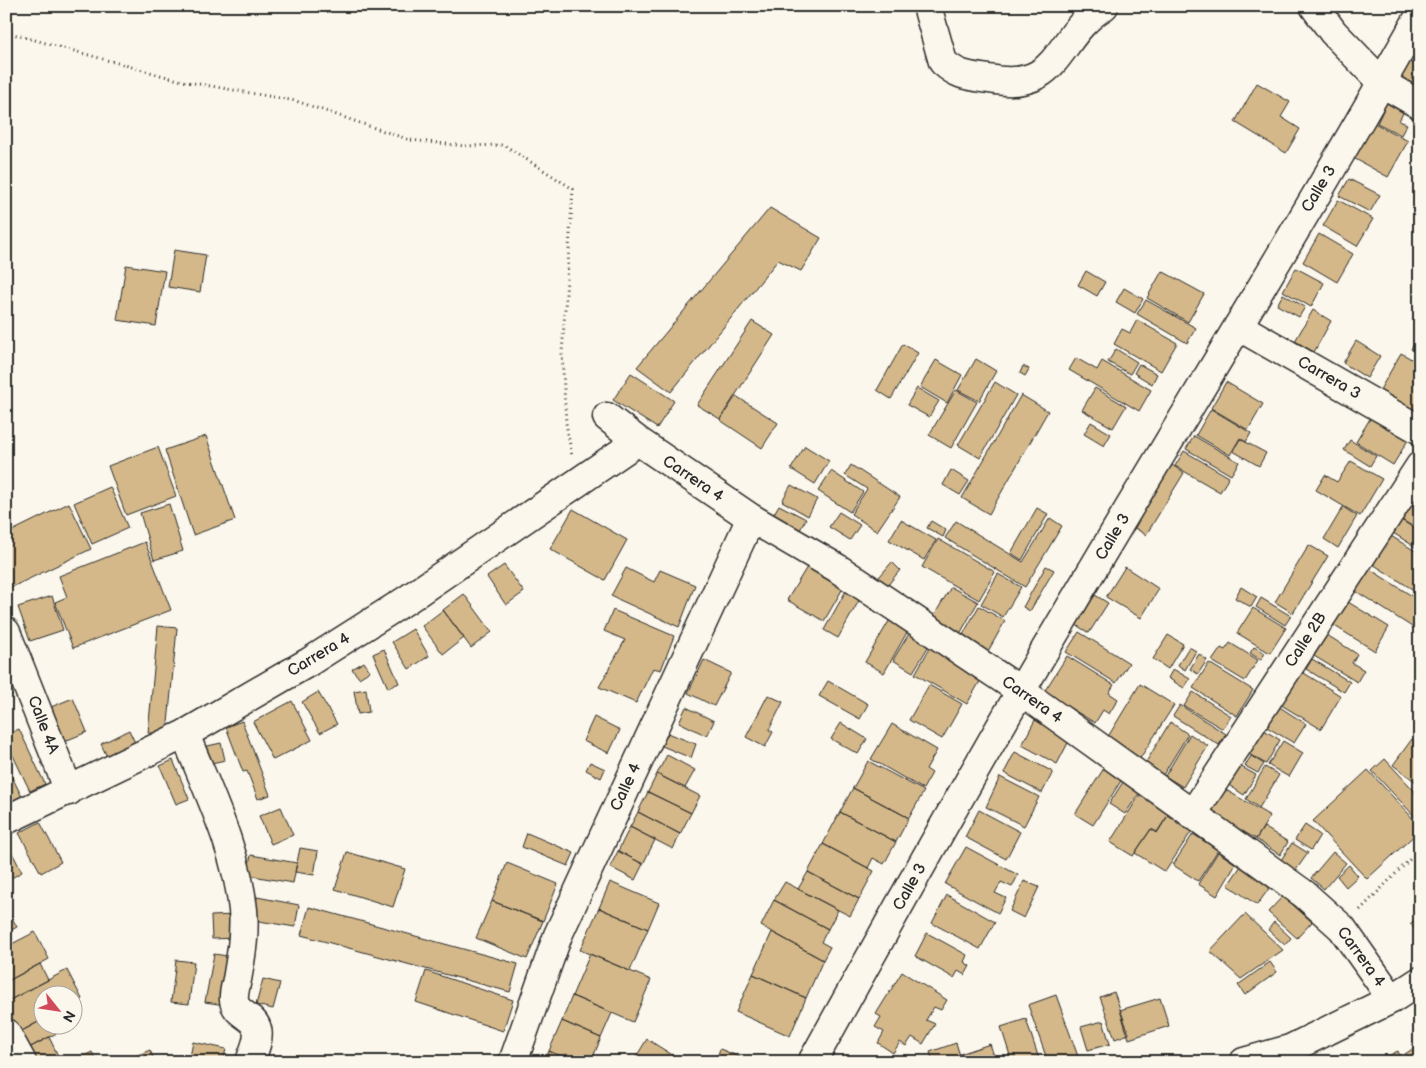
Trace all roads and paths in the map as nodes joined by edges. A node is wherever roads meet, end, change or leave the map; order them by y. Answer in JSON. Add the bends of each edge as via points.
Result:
{"nodes":[{"id":1,"x":927,"y":6,"type":"edge"},
{"id":2,"x":1104,"y":6,"type":"edge"},
{"id":3,"x":1314,"y":6,"type":"edge"},
{"id":4,"x":1420,"y":16,"type":"edge"},
{"id":5,"x":6,"y":32,"type":"edge"},
{"id":6,"x":1382,"y":83,"type":"junction"},
{"id":7,"x":1420,"y":105,"type":"edge"},
{"id":8,"x":1238,"y":326,"type":"junction"},
{"id":9,"x":607,"y":417,"type":"dead end"},
{"id":10,"x":1420,"y":430,"type":"edge"},
{"id":11,"x":638,"y":441,"type":"junction"},
{"id":12,"x":1420,"y":466,"type":"edge"},
{"id":13,"x":576,"y":484,"type":"junction"},
{"id":14,"x":751,"y":518,"type":"junction"},
{"id":15,"x":6,"y":632,"type":"edge"},
{"id":16,"x":1021,"y":691,"type":"junction"},
{"id":17,"x":185,"y":734,"type":"junction"},
{"id":18,"x":69,"y":791,"type":"junction"},
{"id":19,"x":1192,"y":815,"type":"junction"},
{"id":20,"x":6,"y":820,"type":"edge"},
{"id":21,"x":1420,"y":849,"type":"edge"},
{"id":22,"x":1342,"y":928,"type":"junction"},
{"id":23,"x":1420,"y":981,"type":"edge"},
{"id":24,"x":1392,"y":999,"type":"junction"},
{"id":25,"x":6,"y":1033,"type":"edge"},
{"id":26,"x":22,"y":1062,"type":"edge"},
{"id":27,"x":250,"y":1062,"type":"edge"},
{"id":28,"x":513,"y":1062,"type":"edge"},
{"id":29,"x":812,"y":1062,"type":"edge"},
{"id":30,"x":1244,"y":1062,"type":"edge"}],
"edges":[{"from":1,"to":2,"type":"street","via":[[943,62],[950,69],[957,74],[1004,82],[1040,74],[1051,65],[1079,26]]},
{"from":3,"to":6,"type":"street","via":[[1333,32]]},
{"from":4,"to":6,"type":"street","name":"Calle 3"},
{"from":5,"to":13,"type":"path","via":[[182,81],[296,101],[410,140],[465,146],[504,145],[573,189],[562,354],[566,423]]},
{"from":6,"to":7,"type":"street"},
{"from":6,"to":8,"type":"street","name":"Calle 3"},
{"from":8,"to":10,"type":"street","name":"Carrera 3"},
{"from":8,"to":16,"type":"street","name":"Calle 3"},
{"from":9,"to":11,"type":"street","name":"Carrera 4"},
{"from":11,"to":13,"type":"street","name":"Carrera 4"},
{"from":11,"to":14,"type":"street","name":"Carrera 4"},
{"from":12,"to":19,"type":"street","name":"Calle 2B"},
{"from":13,"to":17,"type":"street","name":"Carrera 4","via":[[408,599],[309,662]]},
{"from":14,"to":16,"type":"street","name":"Carrera 4","via":[[837,568]]},
{"from":14,"to":28,"type":"street","name":"Calle 4","via":[[558,935]]},
{"from":15,"to":18,"type":"street","name":"Calle 4A"},
{"from":16,"to":19,"type":"street","name":"Carrera 4"},
{"from":16,"to":29,"type":"street","name":"Calle 3"},
{"from":17,"to":18,"type":"street","name":"Carrera 4"},
{"from":17,"to":27,"type":"street","via":[[231,851],[238,880],[244,942],[234,1000],[238,1010],[257,1028]]},
{"from":18,"to":20,"type":"street","name":"Carrera 4"},
{"from":19,"to":22,"type":"street","name":"Carrera 4","via":[[1304,894]]},
{"from":21,"to":22,"type":"path"},
{"from":22,"to":24,"type":"street","name":"Carrera 4"},
{"from":23,"to":24,"type":"street"},
{"from":24,"to":30,"type":"street","via":[[1290,1049]]},
{"from":25,"to":26,"type":"street"}]}
